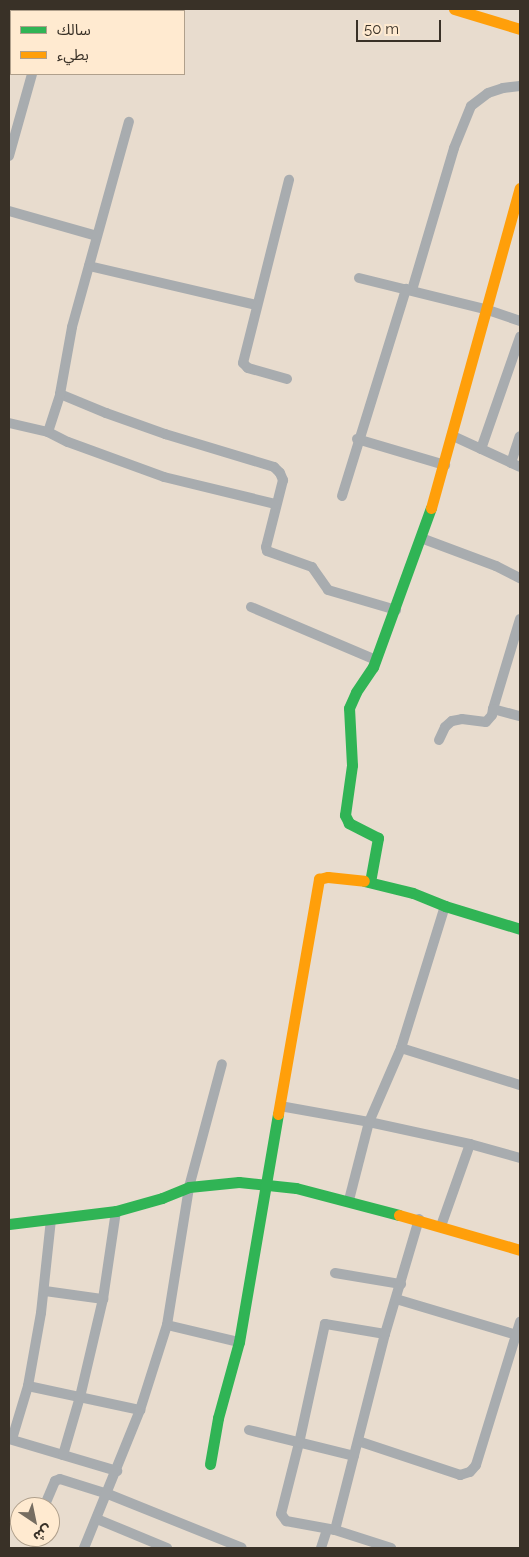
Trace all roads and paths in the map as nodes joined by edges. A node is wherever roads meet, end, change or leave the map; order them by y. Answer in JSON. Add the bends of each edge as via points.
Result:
{"nodes":[{"id":1,"x":454,"y":9,"type":"edge"},
{"id":2,"x":520,"y":29,"type":"edge"},
{"id":3,"x":32,"y":75,"type":"edge"},
{"id":4,"x":520,"y":86,"type":"edge"},
{"id":5,"x":129,"y":122,"type":"dead end"},
{"id":6,"x":9,"y":155,"type":"edge"},
{"id":7,"x":289,"y":180,"type":"dead end"},
{"id":8,"x":520,"y":188,"type":"edge"},
{"id":9,"x":9,"y":211,"type":"edge"},
{"id":10,"x":98,"y":236,"type":"junction"},
{"id":11,"x":89,"y":266,"type":"junction"},
{"id":12,"x":360,"y":278,"type":"dead end"},
{"id":13,"x":409,"y":290,"type":"junction"},
{"id":14,"x":256,"y":305,"type":"junction"},
{"id":15,"x":488,"y":310,"type":"junction"},
{"id":16,"x":520,"y":322,"type":"edge"},
{"id":17,"x":520,"y":337,"type":"edge"},
{"id":18,"x":287,"y":380,"type":"dead end"},
{"id":19,"x":60,"y":394,"type":"junction"},
{"id":20,"x":9,"y":423,"type":"edge"},
{"id":21,"x":48,"y":432,"type":"junction"},
{"id":22,"x":453,"y":436,"type":"junction"},
{"id":23,"x":520,"y":436,"type":"edge"},
{"id":24,"x":358,"y":440,"type":"junction"},
{"id":25,"x":481,"y":449,"type":"junction"},
{"id":26,"x":445,"y":465,"type":"junction"},
{"id":27,"x":516,"y":465,"type":"edge"},
{"id":28,"x":342,"y":496,"type":"dead end"},
{"id":29,"x":276,"y":504,"type":"junction"},
{"id":30,"x":421,"y":538,"type":"junction"},
{"id":31,"x":520,"y":578,"type":"edge"},
{"id":32,"x":252,"y":607,"type":"dead end"},
{"id":33,"x":396,"y":610,"type":"junction"},
{"id":34,"x":520,"y":620,"type":"edge"},
{"id":35,"x":376,"y":660,"type":"junction"},
{"id":36,"x":493,"y":709,"type":"junction"},
{"id":37,"x":520,"y":716,"type":"edge"},
{"id":38,"x":439,"y":740,"type":"dead end"},
{"id":39,"x":370,"y":882,"type":"junction"},
{"id":40,"x":445,"y":906,"type":"junction"},
{"id":41,"x":520,"y":930,"type":"edge"},
{"id":42,"x":401,"y":1048,"type":"junction"},
{"id":43,"x":222,"y":1064,"type":"dead end"},
{"id":44,"x":520,"y":1085,"type":"edge"},
{"id":45,"x":280,"y":1106,"type":"junction"},
{"id":46,"x":369,"y":1122,"type":"junction"},
{"id":47,"x":470,"y":1144,"type":"junction"},
{"id":48,"x":520,"y":1158,"type":"edge"},
{"id":49,"x":267,"y":1184,"type":"junction"},
{"id":50,"x":188,"y":1187,"type":"junction"},
{"id":51,"x":349,"y":1200,"type":"junction"},
{"id":52,"x":116,"y":1211,"type":"junction"},
{"id":53,"x":419,"y":1219,"type":"junction"},
{"id":54,"x":52,"y":1220,"type":"junction"},
{"id":55,"x":9,"y":1224,"type":"edge"},
{"id":56,"x":441,"y":1226,"type":"junction"},
{"id":57,"x":520,"y":1250,"type":"edge"},
{"id":58,"x":336,"y":1273,"type":"dead end"},
{"id":59,"x":401,"y":1284,"type":"junction"},
{"id":60,"x":45,"y":1291,"type":"junction"},
{"id":61,"x":103,"y":1299,"type":"junction"},
{"id":62,"x":396,"y":1300,"type":"junction"},
{"id":63,"x":520,"y":1322,"type":"edge"},
{"id":64,"x":167,"y":1325,"type":"junction"},
{"id":65,"x":385,"y":1334,"type":"junction"},
{"id":66,"x":517,"y":1335,"type":"junction"},
{"id":67,"x":239,"y":1342,"type":"junction"},
{"id":68,"x":28,"y":1386,"type":"junction"},
{"id":69,"x":80,"y":1397,"type":"junction"},
{"id":70,"x":140,"y":1410,"type":"junction"},
{"id":71,"x":249,"y":1430,"type":"dead end"},
{"id":72,"x":10,"y":1439,"type":"edge"},
{"id":73,"x":358,"y":1441,"type":"junction"},
{"id":74,"x":299,"y":1443,"type":"junction"},
{"id":75,"x":63,"y":1455,"type":"junction"},
{"id":76,"x":354,"y":1456,"type":"junction"},
{"id":77,"x":210,"y":1464,"type":"dead end"},
{"id":78,"x":118,"y":1471,"type":"junction"},
{"id":79,"x":108,"y":1494,"type":"junction"},
{"id":80,"x":48,"y":1497,"type":"edge"},
{"id":81,"x":97,"y":1519,"type":"junction"},
{"id":82,"x":331,"y":1530,"type":"junction"},
{"id":83,"x":375,"y":1546,"type":"edge"},
{"id":84,"x":84,"y":1548,"type":"edge"},
{"id":85,"x":167,"y":1548,"type":"edge"},
{"id":86,"x":242,"y":1548,"type":"edge"},
{"id":87,"x":321,"y":1548,"type":"edge"},
{"id":88,"x":391,"y":1548,"type":"edge"}],
"edges":[{"from":1,"to":2,"type":"street"},
{"from":3,"to":6,"type":"street"},
{"from":4,"to":13,"type":"street","via":[[488,93],[471,106],[454,148]]},
{"from":5,"to":10,"type":"street"},
{"from":7,"to":14,"type":"street"},
{"from":8,"to":15,"type":"street"},
{"from":9,"to":10,"type":"street"},
{"from":10,"to":11,"type":"street"},
{"from":11,"to":14,"type":"street"},
{"from":11,"to":19,"type":"street","via":[[72,327]]},
{"from":12,"to":13,"type":"street"},
{"from":13,"to":15,"type":"street"},
{"from":13,"to":24,"type":"street"},
{"from":14,"to":18,"type":"street","via":[[243,363],[248,368]]},
{"from":15,"to":16,"type":"street"},
{"from":15,"to":22,"type":"street"},
{"from":17,"to":25,"type":"street"},
{"from":19,"to":21,"type":"street"},
{"from":19,"to":29,"type":"street","via":[[106,414],[274,467],[283,480]]},
{"from":20,"to":21,"type":"street"},
{"from":21,"to":29,"type":"street","via":[[138,469]]},
{"from":22,"to":25,"type":"street"},
{"from":22,"to":26,"type":"street"},
{"from":23,"to":27,"type":"street"},
{"from":24,"to":26,"type":"street"},
{"from":24,"to":28,"type":"street"},
{"from":25,"to":27,"type":"street"},
{"from":26,"to":30,"type":"street"},
{"from":29,"to":33,"type":"street","via":[[266,547],[268,552],[312,567],[328,590]]},
{"from":30,"to":31,"type":"street"},
{"from":30,"to":33,"type":"street"},
{"from":32,"to":35,"type":"street"},
{"from":33,"to":35,"type":"street"},
{"from":34,"to":36,"type":"street"},
{"from":35,"to":39,"type":"street","via":[[349,708],[352,765],[345,815],[350,823],[378,838]]},
{"from":36,"to":37,"type":"street"},
{"from":36,"to":38,"type":"street","via":[[486,722],[452,721]]},
{"from":39,"to":40,"type":"street","via":[[413,893]]},
{"from":39,"to":45,"type":"street","via":[[328,877],[319,879],[316,884]]},
{"from":40,"to":41,"type":"street"},
{"from":40,"to":42,"type":"street"},
{"from":42,"to":44,"type":"street"},
{"from":42,"to":46,"type":"street"},
{"from":43,"to":50,"type":"street"},
{"from":45,"to":46,"type":"street"},
{"from":45,"to":49,"type":"street"},
{"from":46,"to":47,"type":"street"},
{"from":46,"to":51,"type":"street"},
{"from":47,"to":48,"type":"street"},
{"from":47,"to":56,"type":"street"},
{"from":49,"to":50,"type":"street","via":[[239,1182]]},
{"from":49,"to":51,"type":"street"},
{"from":49,"to":67,"type":"street"},
{"from":50,"to":52,"type":"street"},
{"from":50,"to":64,"type":"street"},
{"from":51,"to":53,"type":"street"},
{"from":52,"to":54,"type":"street"},
{"from":52,"to":61,"type":"street"},
{"from":53,"to":56,"type":"street"},
{"from":53,"to":59,"type":"street"},
{"from":54,"to":55,"type":"street"},
{"from":54,"to":60,"type":"street"},
{"from":56,"to":57,"type":"street"},
{"from":58,"to":59,"type":"street"},
{"from":59,"to":62,"type":"street"},
{"from":60,"to":61,"type":"street"},
{"from":60,"to":68,"type":"street"},
{"from":61,"to":69,"type":"street"},
{"from":62,"to":65,"type":"street"},
{"from":62,"to":66,"type":"street"},
{"from":63,"to":66,"type":"street"},
{"from":64,"to":67,"type":"street"},
{"from":64,"to":70,"type":"street"},
{"from":65,"to":73,"type":"street"},
{"from":65,"to":74,"type":"street","via":[[325,1324]]},
{"from":66,"to":73,"type":"street","via":[[476,1465],[470,1472],[460,1475]]},
{"from":67,"to":77,"type":"street","via":[[218,1418]]},
{"from":68,"to":69,"type":"street"},
{"from":68,"to":72,"type":"street"},
{"from":69,"to":70,"type":"street"},
{"from":69,"to":75,"type":"street"},
{"from":70,"to":78,"type":"street"},
{"from":71,"to":74,"type":"street"},
{"from":72,"to":75,"type":"street"},
{"from":73,"to":76,"type":"street"},
{"from":74,"to":76,"type":"street"},
{"from":74,"to":82,"type":"street","via":[[281,1517],[286,1521]]},
{"from":75,"to":78,"type":"street"},
{"from":76,"to":82,"type":"street"},
{"from":78,"to":79,"type":"street"},
{"from":79,"to":80,"type":"street","via":[[57,1479]]},
{"from":79,"to":81,"type":"street"},
{"from":79,"to":86,"type":"street"},
{"from":81,"to":84,"type":"street"},
{"from":81,"to":85,"type":"street"},
{"from":82,"to":83,"type":"street"},
{"from":82,"to":87,"type":"street"},
{"from":83,"to":88,"type":"street"}]}
